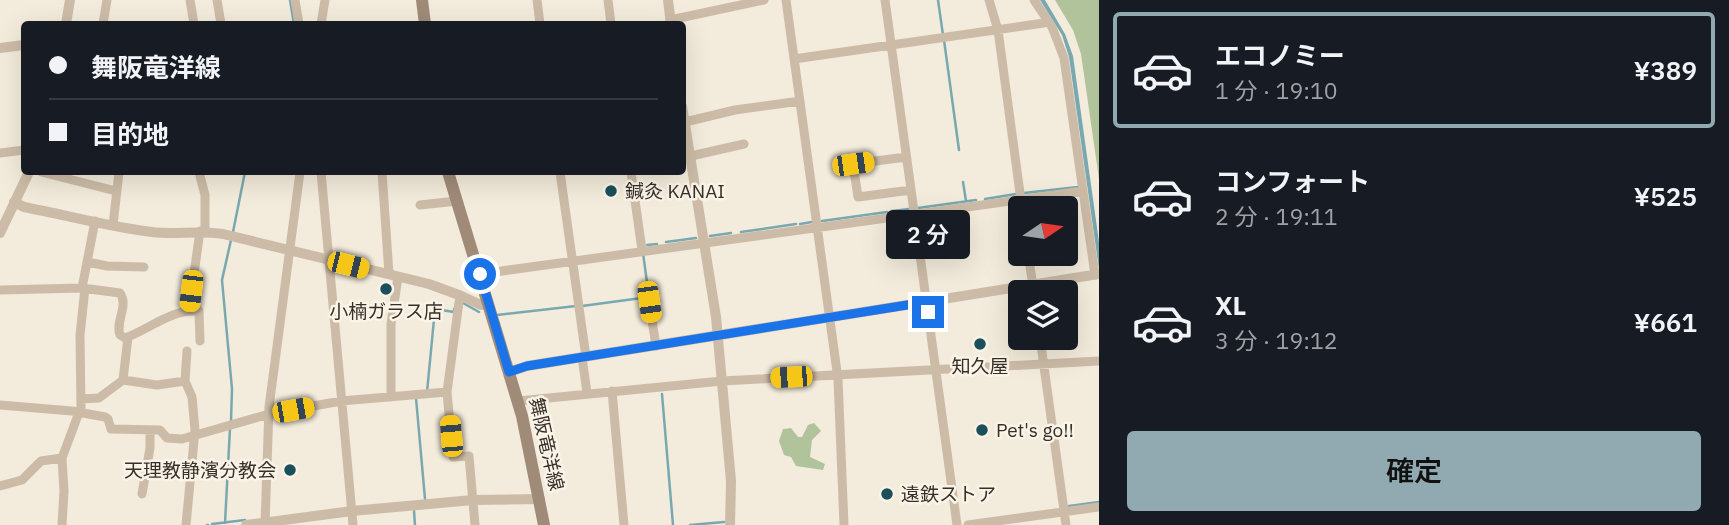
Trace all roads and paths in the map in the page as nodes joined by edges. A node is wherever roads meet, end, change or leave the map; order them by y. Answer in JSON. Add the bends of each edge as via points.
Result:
{"nodes":[{"id":1,"x":70,"y":0,"type":"edge"},
{"id":2,"x":107,"y":0,"type":"edge"},
{"id":3,"x":190,"y":0,"type":"edge"},
{"id":4,"x":217,"y":0,"type":"edge"},
{"id":5,"x":295,"y":0,"type":"edge"},
{"id":6,"x":325,"y":0,"type":"edge"},
{"id":7,"x":422,"y":0,"type":"edge"},
{"id":8,"x":537,"y":0,"type":"edge"},
{"id":9,"x":608,"y":0,"type":"edge"},
{"id":10,"x":668,"y":0,"type":"edge"},
{"id":11,"x":764,"y":0,"type":"edge"},
{"id":12,"x":786,"y":0,"type":"edge"},
{"id":13,"x":885,"y":0,"type":"edge"},
{"id":14,"x":989,"y":0,"type":"edge"},
{"id":15,"x":1034,"y":0,"type":"edge"},
{"id":16,"x":66,"y":21,"type":"edge"},
{"id":17,"x":104,"y":21,"type":"edge"},
{"id":18,"x":194,"y":21,"type":"edge"},
{"id":19,"x":220,"y":21,"type":"edge"},
{"id":20,"x":298,"y":21,"type":"edge"},
{"id":21,"x":322,"y":21,"type":"edge"},
{"id":22,"x":425,"y":21,"type":"edge"},
{"id":23,"x":540,"y":21,"type":"edge"},
{"id":24,"x":611,"y":21,"type":"edge"},
{"id":25,"x":671,"y":21,"type":"edge"},
{"id":26,"x":675,"y":21,"type":"edge"},
{"id":27,"x":1048,"y":21,"type":"junction"},
{"id":28,"x":998,"y":30,"type":"junction"},
{"id":29,"x":0,"y":45,"type":"edge"},
{"id":30,"x":21,"y":45,"type":"edge"},
{"id":31,"x":891,"y":45,"type":"junction"},
{"id":32,"x":794,"y":59,"type":"junction"},
{"id":33,"x":800,"y":101,"type":"junction"},
{"id":34,"x":686,"y":122,"type":"edge"},
{"id":35,"x":686,"y":128,"type":"edge"},
{"id":36,"x":744,"y":144,"type":"dead end"},
{"id":37,"x":21,"y":150,"type":"edge"},
{"id":38,"x":0,"y":153,"type":"edge"},
{"id":39,"x":691,"y":156,"type":"junction"},
{"id":40,"x":906,"y":157,"type":"junction"},
{"id":41,"x":28,"y":175,"type":"edge"},
{"id":42,"x":53,"y":175,"type":"edge"},
{"id":43,"x":119,"y":175,"type":"edge"},
{"id":44,"x":200,"y":175,"type":"edge"},
{"id":45,"x":300,"y":175,"type":"edge"},
{"id":46,"x":321,"y":175,"type":"edge"},
{"id":47,"x":382,"y":175,"type":"edge"},
{"id":48,"x":449,"y":175,"type":"edge"},
{"id":49,"x":561,"y":175,"type":"edge"},
{"id":50,"x":632,"y":175,"type":"edge"},
{"id":51,"x":911,"y":190,"type":"junction"},
{"id":52,"x":116,"y":191,"type":"junction"},
{"id":53,"x":1083,"y":191,"type":"junction"},
{"id":54,"x":1020,"y":196,"type":"edge"},
{"id":55,"x":1057,"y":196,"type":"edge"},
{"id":56,"x":457,"y":201,"type":"junction"},
{"id":57,"x":15,"y":202,"type":"junction"},
{"id":58,"x":1008,"y":204,"type":"edge"},
{"id":59,"x":420,"y":205,"type":"dead end"},
{"id":60,"x":914,"y":213,"type":"junction"},
{"id":61,"x":95,"y":221,"type":"junction"},
{"id":62,"x":113,"y":225,"type":"junction"},
{"id":63,"x":817,"y":226,"type":"junction"},
{"id":64,"x":203,"y":232,"type":"junction"},
{"id":65,"x":0,"y":233,"type":"edge"},
{"id":66,"x":705,"y":242,"type":"junction"},
{"id":67,"x":289,"y":250,"type":"junction"},
{"id":68,"x":642,"y":250,"type":"junction"},
{"id":69,"x":328,"y":260,"type":"junction"},
{"id":70,"x":573,"y":260,"type":"junction"},
{"id":71,"x":87,"y":262,"type":"junction"},
{"id":72,"x":144,"y":267,"type":"dead end"},
{"id":73,"x":480,"y":274,"type":"junction"},
{"id":74,"x":1097,"y":275,"type":"edge"},
{"id":75,"x":394,"y":276,"type":"junction"},
{"id":76,"x":1074,"y":280,"type":"edge"},
{"id":77,"x":84,"y":288,"type":"junction"},
{"id":78,"x":0,"y":290,"type":"edge"},
{"id":79,"x":1008,"y":292,"type":"edge"},
{"id":80,"x":462,"y":296,"type":"junction"},
{"id":81,"x":649,"y":302,"type":"dead end"},
{"id":82,"x":926,"y":302,"type":"junction"},
{"id":83,"x":488,"y":303,"type":"junction"},
{"id":84,"x":188,"y":310,"type":"junction"},
{"id":85,"x":830,"y":318,"type":"junction"},
{"id":86,"x":718,"y":336,"type":"junction"},
{"id":87,"x":128,"y":337,"type":"junction"},
{"id":88,"x":200,"y":341,"type":"dead end"},
{"id":89,"x":656,"y":346,"type":"junction"},
{"id":90,"x":1042,"y":350,"type":"edge"},
{"id":91,"x":187,"y":351,"type":"dead end"},
{"id":92,"x":584,"y":357,"type":"junction"},
{"id":93,"x":1099,"y":361,"type":"edge"},
{"id":94,"x":1044,"y":365,"type":"junction"},
{"id":95,"x":935,"y":369,"type":"junction"},
{"id":96,"x":509,"y":372,"type":"junction"},
{"id":97,"x":837,"y":375,"type":"junction"},
{"id":98,"x":123,"y":380,"type":"junction"},
{"id":99,"x":186,"y":381,"type":"junction"},
{"id":100,"x":722,"y":381,"type":"junction"},
{"id":101,"x":612,"y":391,"type":"junction"},
{"id":102,"x":447,"y":392,"type":"junction"},
{"id":103,"x":587,"y":393,"type":"junction"},
{"id":104,"x":391,"y":397,"type":"junction"},
{"id":105,"x":81,"y":398,"type":"junction"},
{"id":106,"x":341,"y":401,"type":"junction"},
{"id":107,"x":518,"y":401,"type":"junction"},
{"id":108,"x":0,"y":405,"type":"edge"},
{"id":109,"x":79,"y":412,"type":"junction"},
{"id":110,"x":269,"y":414,"type":"junction"},
{"id":111,"x":150,"y":430,"type":"junction"},
{"id":112,"x":194,"y":436,"type":"junction"},
{"id":113,"x":62,"y":458,"type":"junction"},
{"id":114,"x":0,"y":486,"type":"edge"},
{"id":115,"x":142,"y":494,"type":"dead end"},
{"id":116,"x":540,"y":499,"type":"junction"},
{"id":117,"x":473,"y":500,"type":"junction"},
{"id":118,"x":1099,"y":507,"type":"edge"},
{"id":119,"x":352,"y":511,"type":"junction"},
{"id":120,"x":1064,"y":512,"type":"junction"},
{"id":121,"x":265,"y":524,"type":"edge"},
{"id":122,"x":62,"y":525,"type":"edge"},
{"id":123,"x":186,"y":525,"type":"edge"},
{"id":124,"x":246,"y":525,"type":"edge"},
{"id":125,"x":353,"y":525,"type":"edge"},
{"id":126,"x":475,"y":525,"type":"edge"},
{"id":127,"x":544,"y":525,"type":"edge"},
{"id":128,"x":624,"y":525,"type":"edge"},
{"id":129,"x":730,"y":525,"type":"edge"},
{"id":130,"x":844,"y":525,"type":"edge"},
{"id":131,"x":957,"y":525,"type":"edge"},
{"id":132,"x":968,"y":525,"type":"edge"},
{"id":133,"x":1066,"y":525,"type":"edge"}],
"edges":[{"from":1,"to":16,"type":"street"},
{"from":2,"to":17,"type":"street"},
{"from":3,"to":18,"type":"street"},
{"from":4,"to":19,"type":"street"},
{"from":5,"to":20,"type":"street"},
{"from":6,"to":21,"type":"street"},
{"from":7,"to":22,"type":"main road"},
{"from":8,"to":23,"type":"street"},
{"from":9,"to":24,"type":"street"},
{"from":10,"to":25,"type":"street"},
{"from":11,"to":26,"type":"street"},
{"from":12,"to":32,"type":"street"},
{"from":13,"to":31,"type":"street"},
{"from":14,"to":28,"type":"street"},
{"from":15,"to":27,"type":"street"},
{"from":27,"to":28,"type":"street"},
{"from":27,"to":53,"type":"street","via":[[1064,58]]},
{"from":28,"to":31,"type":"street"},
{"from":28,"to":54,"type":"street"},
{"from":29,"to":30,"type":"street"},
{"from":31,"to":32,"type":"street"},
{"from":31,"to":40,"type":"street"},
{"from":32,"to":33,"type":"street"},
{"from":33,"to":34,"type":"street"},
{"from":33,"to":63,"type":"street"},
{"from":35,"to":39,"type":"street"},
{"from":36,"to":39,"type":"street"},
{"from":37,"to":38,"type":"street"},
{"from":39,"to":66,"type":"street"},
{"from":40,"to":51,"type":"street"},
{"from":40,"to":51,"type":"street","via":[[853,164],[856,186],[858,197]]},
{"from":41,"to":57,"type":"street"},
{"from":42,"to":52,"type":"street"},
{"from":43,"to":52,"type":"street"},
{"from":44,"to":64,"type":"street","via":[[205,195]]},
{"from":45,"to":67,"type":"street"},
{"from":46,"to":69,"type":"street"},
{"from":47,"to":75,"type":"street"},
{"from":48,"to":56,"type":"main road","name":"舞阪竜洋線"},
{"from":49,"to":70,"type":"street"},
{"from":50,"to":68,"type":"street"},
{"from":51,"to":60,"type":"street"},
{"from":52,"to":62,"type":"street"},
{"from":53,"to":55,"type":"street"},
{"from":53,"to":74,"type":"street"},
{"from":56,"to":59,"type":"street"},
{"from":56,"to":73,"type":"main road","name":"舞阪竜洋線"},
{"from":57,"to":61,"type":"street"},
{"from":57,"to":65,"type":"street"},
{"from":58,"to":60,"type":"street"},
{"from":60,"to":63,"type":"street"},
{"from":60,"to":82,"type":"street"},
{"from":61,"to":62,"type":"street"},
{"from":61,"to":71,"type":"street"},
{"from":62,"to":64,"type":"street","via":[[155,233]]},
{"from":63,"to":66,"type":"street"},
{"from":63,"to":85,"type":"street"},
{"from":64,"to":67,"type":"street"},
{"from":64,"to":84,"type":"street"},
{"from":66,"to":68,"type":"street"},
{"from":66,"to":86,"type":"street"},
{"from":67,"to":69,"type":"street"},
{"from":67,"to":110,"type":"street"},
{"from":68,"to":70,"type":"street"},
{"from":69,"to":75,"type":"street"},
{"from":69,"to":106,"type":"street"},
{"from":70,"to":73,"type":"street"},
{"from":70,"to":92,"type":"street"},
{"from":71,"to":72,"type":"street"},
{"from":71,"to":77,"type":"street"},
{"from":73,"to":83,"type":"main road","name":"舞阪竜洋線"},
{"from":74,"to":76,"type":"street"},
{"from":75,"to":80,"type":"street"},
{"from":75,"to":104,"type":"street"},
{"from":77,"to":78,"type":"street"},
{"from":77,"to":87,"type":"street","via":[[122,295],[118,333]]},
{"from":77,"to":105,"type":"street"},
{"from":79,"to":82,"type":"street"},
{"from":80,"to":83,"type":"street","via":[[481,305]]},
{"from":80,"to":102,"type":"street"},
{"from":81,"to":89,"type":"street"},
{"from":82,"to":85,"type":"street"},
{"from":82,"to":95,"type":"street"},
{"from":83,"to":96,"type":"main road","name":"舞阪竜洋線"},
{"from":84,"to":87,"type":"street"},
{"from":84,"to":88,"type":"street","via":[[199,311]]},
{"from":85,"to":86,"type":"street"},
{"from":85,"to":97,"type":"street"},
{"from":86,"to":89,"type":"street"},
{"from":86,"to":100,"type":"street"},
{"from":87,"to":98,"type":"street"},
{"from":89,"to":92,"type":"street"},
{"from":90,"to":94,"type":"street"},
{"from":91,"to":99,"type":"street"},
{"from":92,"to":96,"type":"street"},
{"from":92,"to":103,"type":"street"},
{"from":93,"to":94,"type":"street"},
{"from":94,"to":95,"type":"street"},
{"from":94,"to":120,"type":"street"},
{"from":95,"to":97,"type":"street"},
{"from":95,"to":131,"type":"street"},
{"from":96,"to":107,"type":"main road","name":"舞阪竜洋線"},
{"from":97,"to":100,"type":"street"},
{"from":97,"to":130,"type":"street"},
{"from":98,"to":99,"type":"street","via":[[157,385]]},
{"from":98,"to":105,"type":"street","via":[[99,398]]},
{"from":99,"to":112,"type":"street","via":[[193,403]]},
{"from":100,"to":101,"type":"street"},
{"from":100,"to":129,"type":"street"},
{"from":101,"to":103,"type":"street"},
{"from":101,"to":128,"type":"street"},
{"from":102,"to":104,"type":"street"},
{"from":102,"to":117,"type":"street","via":[[453,457],[469,456]]},
{"from":103,"to":107,"type":"street"},
{"from":104,"to":106,"type":"street"},
{"from":105,"to":109,"type":"street"},
{"from":106,"to":110,"type":"street"},
{"from":106,"to":119,"type":"street"},
{"from":107,"to":116,"type":"main road","name":"舞阪竜洋線"},
{"from":108,"to":109,"type":"street"},
{"from":109,"to":111,"type":"street","via":[[105,417],[111,429]]},
{"from":109,"to":113,"type":"street"},
{"from":110,"to":112,"type":"street"},
{"from":110,"to":121,"type":"street"},
{"from":111,"to":112,"type":"street","via":[[160,430],[167,438]]},
{"from":111,"to":115,"type":"street"},
{"from":112,"to":123,"type":"street"},
{"from":113,"to":114,"type":"street","via":[[41,461],[22,480]]},
{"from":113,"to":122,"type":"street"},
{"from":116,"to":117,"type":"street"},
{"from":116,"to":127,"type":"main road","name":"舞阪竜洋線"},
{"from":117,"to":119,"type":"street"},
{"from":117,"to":126,"type":"street"},
{"from":118,"to":120,"type":"street"},
{"from":119,"to":121,"type":"street"},
{"from":119,"to":125,"type":"street"},
{"from":120,"to":132,"type":"street"},
{"from":120,"to":133,"type":"street"},
{"from":121,"to":124,"type":"street"}]}
